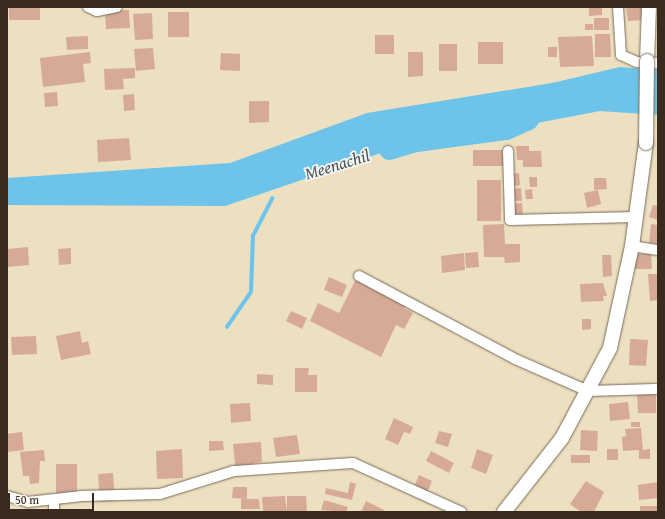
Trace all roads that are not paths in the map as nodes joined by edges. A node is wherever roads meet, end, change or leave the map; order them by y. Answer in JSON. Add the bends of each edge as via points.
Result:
{"nodes":[{"id":1,"x":88,"y":7,"type":"edge"},
{"id":2,"x":117,"y":7,"type":"edge"},
{"id":3,"x":618,"y":7,"type":"edge"},
{"id":4,"x":649,"y":7,"type":"edge"},
{"id":5,"x":652,"y":62,"type":"edge"},
{"id":6,"x":508,"y":151,"type":"dead end"},
{"id":7,"x":636,"y":217,"type":"junction"},
{"id":8,"x":632,"y":246,"type":"junction"},
{"id":9,"x":658,"y":250,"type":"edge"},
{"id":10,"x":359,"y":276,"type":"dead end"},
{"id":11,"x":655,"y":389,"type":"dead end"},
{"id":12,"x":588,"y":391,"type":"junction"},
{"id":13,"x":7,"y":496,"type":"edge"},
{"id":14,"x":54,"y":501,"type":"junction"},
{"id":15,"x":54,"y":512,"type":"edge"},
{"id":16,"x":461,"y":512,"type":"edge"},
{"id":17,"x":504,"y":512,"type":"edge"}],
"edges":[{"from":1,"to":2,"type":"street","via":[[97,11]]},
{"from":3,"to":5,"type":"street","via":[[622,56],[637,62]]},
{"from":4,"to":5,"type":"main road"},
{"from":5,"to":7,"type":"main road","bridge":true,"via":[[646,143]]},
{"from":6,"to":7,"type":"street","via":[[510,220]]},
{"from":7,"to":8,"type":"main road"},
{"from":8,"to":9,"type":"street"},
{"from":8,"to":12,"type":"main road","via":[[610,348]]},
{"from":10,"to":12,"type":"street","via":[[515,360]]},
{"from":11,"to":12,"type":"street"},
{"from":12,"to":17,"type":"main road","via":[[562,438]]},
{"from":13,"to":14,"type":"street","via":[[28,502]]},
{"from":14,"to":15,"type":"street"},
{"from":14,"to":16,"type":"street","via":[[82,496],[160,494],[234,471],[353,464]]}]}
